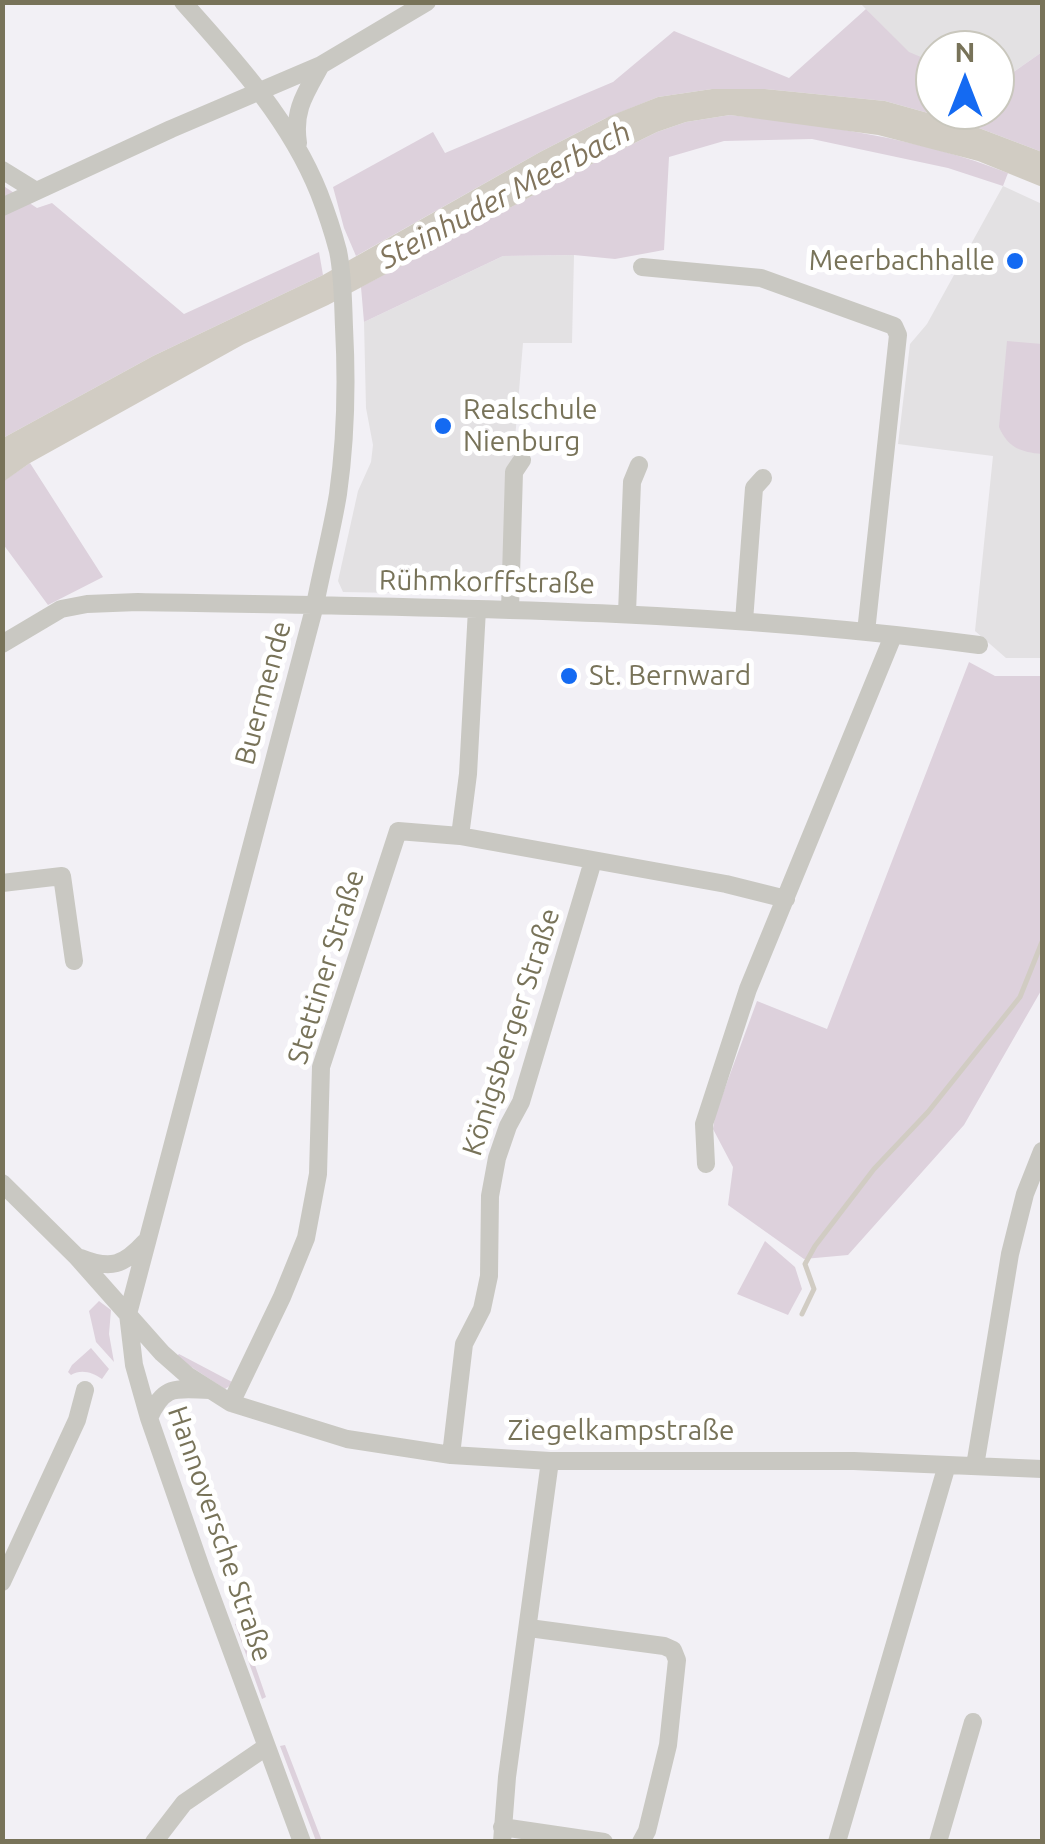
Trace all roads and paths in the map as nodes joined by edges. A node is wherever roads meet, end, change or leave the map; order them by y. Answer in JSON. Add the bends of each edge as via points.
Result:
{"nodes":[{"id":1,"x":183,"y":2,"type":"edge"},
{"id":2,"x":428,"y":2,"type":"edge"},
{"id":3,"x":320,"y":66,"type":"junction"},
{"id":4,"x":259,"y":91,"type":"junction"},
{"id":5,"x":300,"y":154,"type":"junction"},
{"id":6,"x":2,"y":170,"type":"edge"},
{"id":7,"x":36,"y":191,"type":"junction"},
{"id":8,"x":2,"y":206,"type":"edge"},
{"id":9,"x":642,"y":268,"type":"dead end"},
{"id":10,"x":522,"y":460,"type":"dead end"},
{"id":11,"x":639,"y":465,"type":"dead end"},
{"id":12,"x":763,"y":478,"type":"dead end"},
{"id":13,"x":314,"y":605,"type":"junction"},
{"id":14,"x":478,"y":609,"type":"junction"},
{"id":15,"x":510,"y":610,"type":"junction"},
{"id":16,"x":628,"y":613,"type":"junction"},
{"id":17,"x":744,"y":620,"type":"junction"},
{"id":18,"x":866,"y":632,"type":"junction"},
{"id":19,"x":894,"y":636,"type":"junction"},
{"id":20,"x":2,"y":644,"type":"edge"},
{"id":21,"x":979,"y":646,"type":"dead end"},
{"id":22,"x":460,"y":836,"type":"junction"},
{"id":23,"x":593,"y":861,"type":"junction"},
{"id":24,"x":2,"y":883,"type":"edge"},
{"id":25,"x":786,"y":899,"type":"junction"},
{"id":26,"x":74,"y":961,"type":"dead end"},
{"id":27,"x":1042,"y":1152,"type":"edge"},
{"id":28,"x":706,"y":1164,"type":"dead end"},
{"id":29,"x":2,"y":1183,"type":"edge"},
{"id":30,"x":148,"y":1238,"type":"junction"},
{"id":31,"x":76,"y":1256,"type":"junction"},
{"id":32,"x":128,"y":1314,"type":"junction"},
{"id":33,"x":85,"y":1390,"type":"dead end"},
{"id":34,"x":209,"y":1390,"type":"junction"},
{"id":35,"x":231,"y":1404,"type":"junction"},
{"id":36,"x":149,"y":1418,"type":"junction"},
{"id":37,"x":451,"y":1456,"type":"junction"},
{"id":38,"x":550,"y":1461,"type":"junction"},
{"id":39,"x":947,"y":1465,"type":"junction"},
{"id":40,"x":975,"y":1466,"type":"junction"},
{"id":41,"x":1042,"y":1469,"type":"edge"},
{"id":42,"x":2,"y":1582,"type":"edge"},
{"id":43,"x":528,"y":1628,"type":"junction"},
{"id":44,"x":973,"y":1722,"type":"dead end"},
{"id":45,"x":266,"y":1747,"type":"junction"},
{"id":46,"x":502,"y":1834,"type":"edge"},
{"id":47,"x":154,"y":1842,"type":"edge"},
{"id":48,"x":302,"y":1842,"type":"edge"},
{"id":49,"x":604,"y":1842,"type":"edge"},
{"id":50,"x":640,"y":1842,"type":"edge"},
{"id":51,"x":837,"y":1842,"type":"edge"},
{"id":52,"x":938,"y":1842,"type":"edge"}],
"edges":[{"from":1,"to":4,"type":"street","name":"Buermende"},
{"from":2,"to":3,"type":"street"},
{"from":3,"to":4,"type":"street"},
{"from":3,"to":5,"type":"street","via":[[299,104]]},
{"from":4,"to":5,"type":"street","name":"Buermende"},
{"from":4,"to":7,"type":"street"},
{"from":5,"to":13,"type":"street","name":"Buermende","via":[[338,253],[347,378],[338,496]]},
{"from":6,"to":7,"type":"street"},
{"from":7,"to":8,"type":"street"},
{"from":9,"to":18,"type":"street","via":[[761,278],[894,326]]},
{"from":10,"to":15,"type":"street","via":[[514,472]]},
{"from":11,"to":16,"type":"street","via":[[632,482]]},
{"from":12,"to":17,"type":"street","via":[[754,488]]},
{"from":13,"to":14,"type":"street","name":"Rühmkorffstraße"},
{"from":13,"to":20,"type":"street","name":"Rühmkorffstraße","via":[[87,604],[62,609]]},
{"from":13,"to":30,"type":"street","name":"Buermende"},
{"from":14,"to":15,"type":"street","name":"Rühmkorffstraße"},
{"from":14,"to":22,"type":"street"},
{"from":15,"to":16,"type":"street","name":"Rühmkorffstraße"},
{"from":16,"to":17,"type":"street","name":"Rühmkorffstraße"},
{"from":17,"to":18,"type":"street","name":"Rühmkorffstraße"},
{"from":18,"to":19,"type":"street","name":"Rühmkorffstraße"},
{"from":19,"to":21,"type":"street","name":"Rühmkorffstraße"},
{"from":19,"to":25,"type":"street"},
{"from":22,"to":23,"type":"street"},
{"from":22,"to":35,"type":"street","name":"Stettiner Straße","via":[[398,831],[321,1067],[318,1174],[306,1238]]},
{"from":23,"to":25,"type":"street"},
{"from":23,"to":37,"type":"street","name":"Königsberger Straße","via":[[522,1102],[496,1158],[489,1276],[464,1344]]},
{"from":24,"to":26,"type":"street","via":[[62,876]]},
{"from":25,"to":28,"type":"street","via":[[704,1124]]},
{"from":27,"to":40,"type":"street","via":[[1010,1254]]},
{"from":29,"to":31,"type":"street"},
{"from":30,"to":31,"type":"street","via":[[132,1257],[112,1266]]},
{"from":30,"to":32,"type":"street","name":"Buermende"},
{"from":31,"to":32,"type":"street"},
{"from":32,"to":34,"type":"street","name":"Ziegelkampstraße","via":[[162,1353]]},
{"from":32,"to":36,"type":"street","name":"Hannoversche Straße"},
{"from":33,"to":42,"type":"street"},
{"from":34,"to":35,"type":"street","name":"Ziegelkampstraße"},
{"from":34,"to":36,"type":"street","via":[[166,1392]]},
{"from":35,"to":37,"type":"street","name":"Ziegelkampstraße","via":[[347,1439]]},
{"from":36,"to":45,"type":"street","name":"Hannoversche Straße"},
{"from":37,"to":38,"type":"street","name":"Ziegelkampstraße"},
{"from":38,"to":39,"type":"street","name":"Ziegelkampstraße"},
{"from":38,"to":43,"type":"street"},
{"from":39,"to":40,"type":"street","name":"Ziegelkampstraße"},
{"from":39,"to":51,"type":"street"},
{"from":40,"to":41,"type":"street","name":"Ziegelkampstraße"},
{"from":43,"to":46,"type":"street"},
{"from":43,"to":50,"type":"street","via":[[673,1650],[670,1730]]},
{"from":44,"to":52,"type":"street"},
{"from":45,"to":47,"type":"street","via":[[184,1803]]},
{"from":45,"to":48,"type":"street","name":"Hannoversche Straße"},
{"from":46,"to":49,"type":"street"}]}
